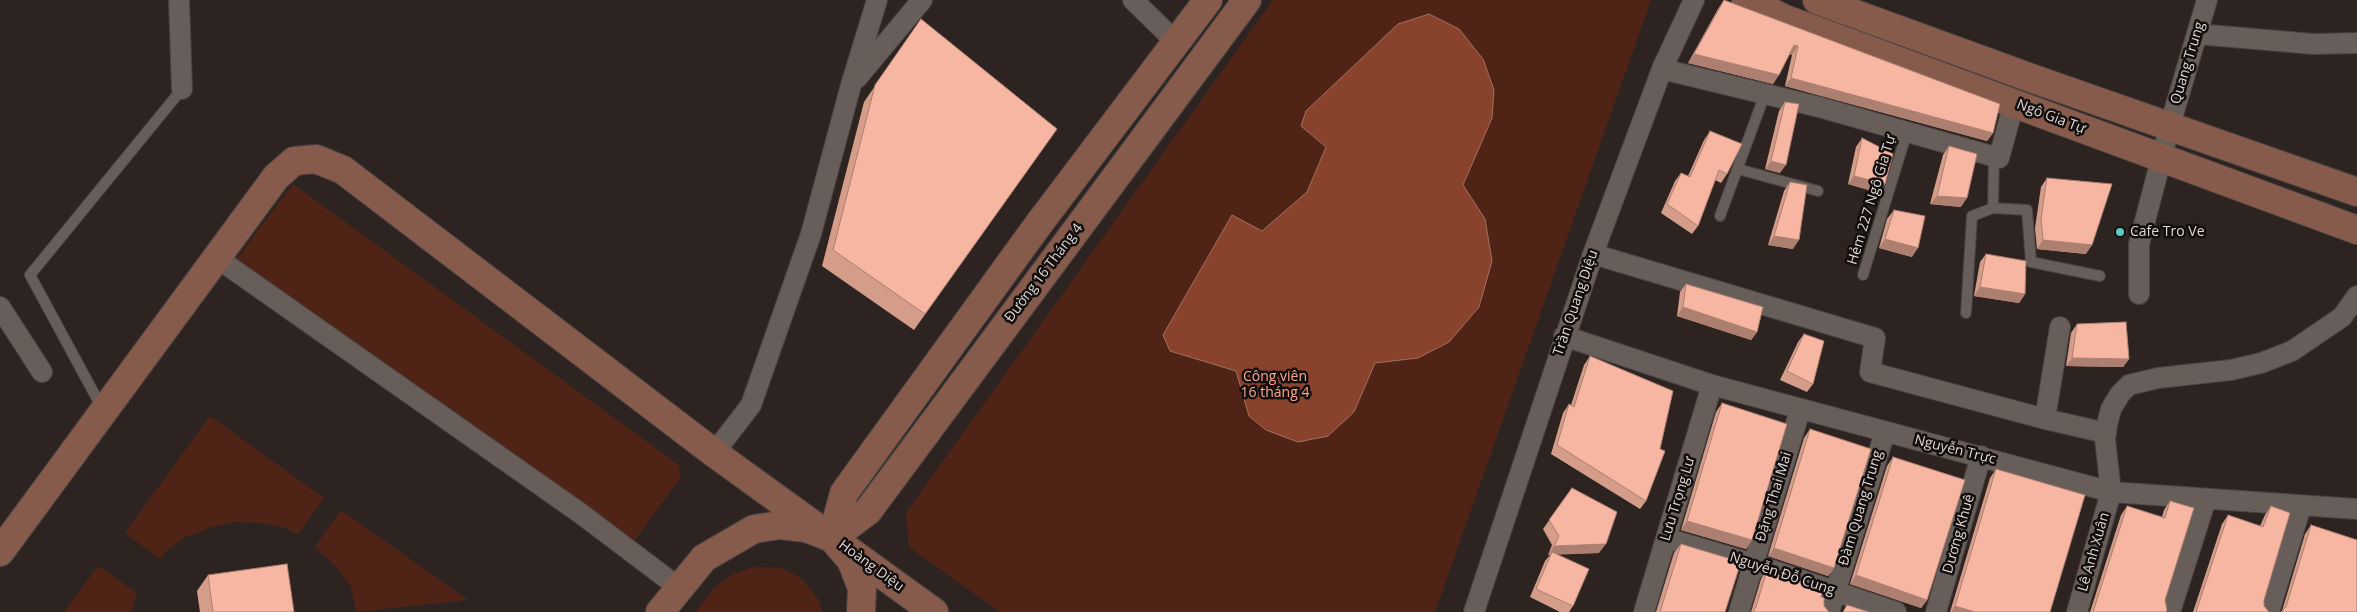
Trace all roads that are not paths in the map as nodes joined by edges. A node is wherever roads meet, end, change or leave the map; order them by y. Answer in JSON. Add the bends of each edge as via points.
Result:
{"nodes":[{"id":1,"x":180,"y":0,"type":"edge"},
{"id":2,"x":877,"y":0,"type":"edge"},
{"id":3,"x":922,"y":0,"type":"edge"},
{"id":4,"x":1133,"y":0,"type":"edge"},
{"id":5,"x":1208,"y":0,"type":"edge"},
{"id":6,"x":1247,"y":0,"type":"edge"},
{"id":7,"x":1694,"y":0,"type":"edge"},
{"id":8,"x":1746,"y":0,"type":"edge"},
{"id":9,"x":1817,"y":0,"type":"edge"},
{"id":10,"x":2204,"y":1,"type":"edge"},
{"id":11,"x":2197,"y":34,"type":"junction"},
{"id":12,"x":1176,"y":42,"type":"junction"},
{"id":13,"x":2357,"y":43,"type":"edge"},
{"id":14,"x":1662,"y":69,"type":"junction"},
{"id":15,"x":851,"y":85,"type":"junction"},
{"id":16,"x":182,"y":89,"type":"joint"},
{"id":17,"x":1765,"y":94,"type":"junction"},
{"id":18,"x":2014,"y":102,"type":"junction"},
{"id":19,"x":1118,"y":121,"type":"junction"},
{"id":20,"x":2170,"y":125,"type":"junction"},
{"id":21,"x":1907,"y":132,"type":"junction"},
{"id":22,"x":1144,"y":139,"type":"junction"},
{"id":23,"x":1994,"y":156,"type":"junction"},
{"id":24,"x":2160,"y":159,"type":"junction"},
{"id":25,"x":1738,"y":168,"type":"junction"},
{"id":26,"x":1818,"y":191,"type":"dead end"},
{"id":27,"x":2357,"y":192,"type":"edge"},
{"id":28,"x":1993,"y":208,"type":"junction"},
{"id":29,"x":1720,"y":216,"type":"dead end"},
{"id":30,"x":1038,"y":225,"type":"junction"},
{"id":31,"x":2357,"y":230,"type":"edge"},
{"id":32,"x":1065,"y":244,"type":"junction"},
{"id":33,"x":1593,"y":254,"type":"junction"},
{"id":34,"x":217,"y":258,"type":"junction"},
{"id":35,"x":1863,"y":275,"type":"dead end"},
{"id":36,"x":2100,"y":276,"type":"dead end"},
{"id":37,"x":2139,"y":294,"type":"dead end"},
{"id":38,"x":2354,"y":306,"type":"edge"},
{"id":39,"x":0,"y":307,"type":"edge"},
{"id":40,"x":1966,"y":313,"type":"dead end"},
{"id":41,"x":2060,"y":327,"type":"dead end"},
{"id":42,"x":1564,"y":336,"type":"junction"},
{"id":43,"x":42,"y":372,"type":"dead end"},
{"id":44,"x":1712,"y":385,"type":"junction"},
{"id":45,"x":1800,"y":410,"type":"junction"},
{"id":46,"x":104,"y":412,"type":"junction"},
{"id":47,"x":2045,"y":419,"type":"junction"},
{"id":48,"x":1885,"y":432,"type":"junction"},
{"id":49,"x":2106,"y":433,"type":"junction"},
{"id":50,"x":714,"y":453,"type":"junction"},
{"id":51,"x":1982,"y":456,"type":"junction"},
{"id":52,"x":2111,"y":492,"type":"junction"},
{"id":53,"x":2206,"y":499,"type":"junction"},
{"id":54,"x":2302,"y":506,"type":"junction"},
{"id":55,"x":2357,"y":509,"type":"edge"},
{"id":56,"x":832,"y":538,"type":"junction"},
{"id":57,"x":1666,"y":538,"type":"junction"},
{"id":58,"x":0,"y":552,"type":"edge"},
{"id":59,"x":1754,"y":564,"type":"junction"},
{"id":60,"x":678,"y":588,"type":"junction"},
{"id":61,"x":1836,"y":592,"type":"junction"},
{"id":62,"x":1479,"y":608,"type":"edge"},
{"id":63,"x":660,"y":612,"type":"edge"},
{"id":64,"x":861,"y":612,"type":"edge"},
{"id":65,"x":934,"y":612,"type":"edge"},
{"id":66,"x":1644,"y":612,"type":"edge"},
{"id":67,"x":1739,"y":612,"type":"edge"},
{"id":68,"x":1829,"y":612,"type":"edge"},
{"id":69,"x":1896,"y":612,"type":"edge"},
{"id":70,"x":1936,"y":612,"type":"edge"},
{"id":71,"x":2077,"y":612,"type":"edge"},
{"id":72,"x":2170,"y":612,"type":"edge"},
{"id":73,"x":2269,"y":612,"type":"edge"}],
"edges":[{"from":1,"to":16,"type":"street"},
{"from":2,"to":15,"type":"street"},
{"from":3,"to":15,"type":"street"},
{"from":4,"to":12,"type":"street"},
{"from":5,"to":12,"type":"main road"},
{"from":6,"to":22,"type":"main road","name":"Đường 16 Tháng 4"},
{"from":7,"to":14,"type":"street","name":"Trần Quang Diệu"},
{"from":8,"to":18,"type":"main road","name":"Ngô Gia Tự","via":[[1786,19]]},
{"from":9,"to":20,"type":"main road","name":"Ngô Gia Tự"},
{"from":10,"to":11,"type":"street","name":"Quang Trung"},
{"from":11,"to":13,"type":"street","via":[[2313,44]]},
{"from":11,"to":20,"type":"street","name":"Quang Trung"},
{"from":12,"to":19,"type":"main road"},
{"from":14,"to":17,"type":"street"},
{"from":14,"to":33,"type":"street","name":"Trần Quang Diệu"},
{"from":15,"to":50,"type":"street","via":[[812,234],[751,404]]},
{"from":16,"to":46,"type":"lane","via":[[30,275]]},
{"from":17,"to":21,"type":"street"},
{"from":17,"to":25,"type":"lane"},
{"from":18,"to":23,"type":"street","via":[[1999,158]]},
{"from":18,"to":24,"type":"main road","name":"Ngô Gia Tự"},
{"from":19,"to":22,"type":"main road"},
{"from":19,"to":30,"type":"main road"},
{"from":20,"to":24,"type":"street","name":"Quang Trung"},
{"from":20,"to":27,"type":"main road","name":"Ngô Gia Tự"},
{"from":21,"to":23,"type":"street"},
{"from":21,"to":35,"type":"lane","name":"Hẻm 227 Ngô Gia Tự"},
{"from":22,"to":32,"type":"main road","name":"Đường 16 Tháng 4"},
{"from":23,"to":28,"type":"lane"},
{"from":24,"to":31,"type":"main road","name":"Ngô Gia Tự"},
{"from":24,"to":37,"type":"street","name":"Quang Trung","via":[[2140,244]]},
{"from":25,"to":26,"type":"lane"},
{"from":25,"to":29,"type":"lane"},
{"from":28,"to":36,"type":"lane","via":[[2027,210],[2031,262]]},
{"from":28,"to":40,"type":"lane","via":[[1972,216]]},
{"from":30,"to":32,"type":"main road"},
{"from":30,"to":56,"type":"main road","via":[[844,494]]},
{"from":32,"to":56,"type":"main road","name":"Đường 16 Tháng 4","via":[[868,511]]},
{"from":33,"to":42,"type":"street","name":"Trần Quang Diệu"},
{"from":33,"to":47,"type":"street","via":[[1875,338],[1870,372]]},
{"from":34,"to":46,"type":"main road"},
{"from":34,"to":50,"type":"main road","via":[[276,177],[294,162],[316,159],[343,170]]},
{"from":34,"to":60,"type":"street","via":[[580,513]]},
{"from":38,"to":49,"type":"street","via":[[2292,351],[2261,364],[2129,385],[2111,409]]},
{"from":39,"to":43,"type":"street"},
{"from":41,"to":47,"type":"street"},
{"from":42,"to":44,"type":"street","name":"Nguyễn Trực"},
{"from":42,"to":62,"type":"street","name":"Trần Quang Diệu"},
{"from":44,"to":45,"type":"street","name":"Nguyễn Trực"},
{"from":44,"to":57,"type":"street","name":"Lưu Trọng Lư"},
{"from":45,"to":48,"type":"street","name":"Nguyễn Trực"},
{"from":45,"to":59,"type":"street","name":"Đặng Thai Mai"},
{"from":46,"to":58,"type":"main road"},
{"from":47,"to":49,"type":"street"},
{"from":48,"to":51,"type":"street","name":"Nguyễn Trực"},
{"from":48,"to":61,"type":"street","name":"Đàm Quang Trung"},
{"from":49,"to":52,"type":"street"},
{"from":50,"to":56,"type":"main road"},
{"from":51,"to":52,"type":"street","name":"Nguyễn Trực"},
{"from":51,"to":70,"type":"street","name":"Dương Khuê"},
{"from":52,"to":53,"type":"street","name":"Nguyễn Trực"},
{"from":52,"to":71,"type":"street","name":"Lê Anh Xuân"},
{"from":53,"to":54,"type":"street","name":"Nguyễn Trực"},
{"from":53,"to":72,"type":"street"},
{"from":54,"to":55,"type":"street","name":"Nguyễn Trực"},
{"from":54,"to":73,"type":"street"},
{"from":56,"to":60,"type":"main road","via":[[806,528],[780,525],[754,529],[704,558]]},
{"from":56,"to":64,"type":"main road","via":[[851,560],[862,588]]},
{"from":56,"to":65,"type":"main road","name":"Hoàng Diệu"},
{"from":57,"to":59,"type":"street","name":"Nguyễn Đỗ Cung"},
{"from":57,"to":66,"type":"street","name":"Lưu Trọng Lư"},
{"from":59,"to":61,"type":"street","name":"Nguyễn Đỗ Cung"},
{"from":59,"to":67,"type":"street","name":"Đặng Thai Mai"},
{"from":60,"to":63,"type":"main road"},
{"from":61,"to":68,"type":"street","name":"Đàm Quang Trung"},
{"from":61,"to":69,"type":"street","name":"Nguyễn Đỗ Cung"}]}
